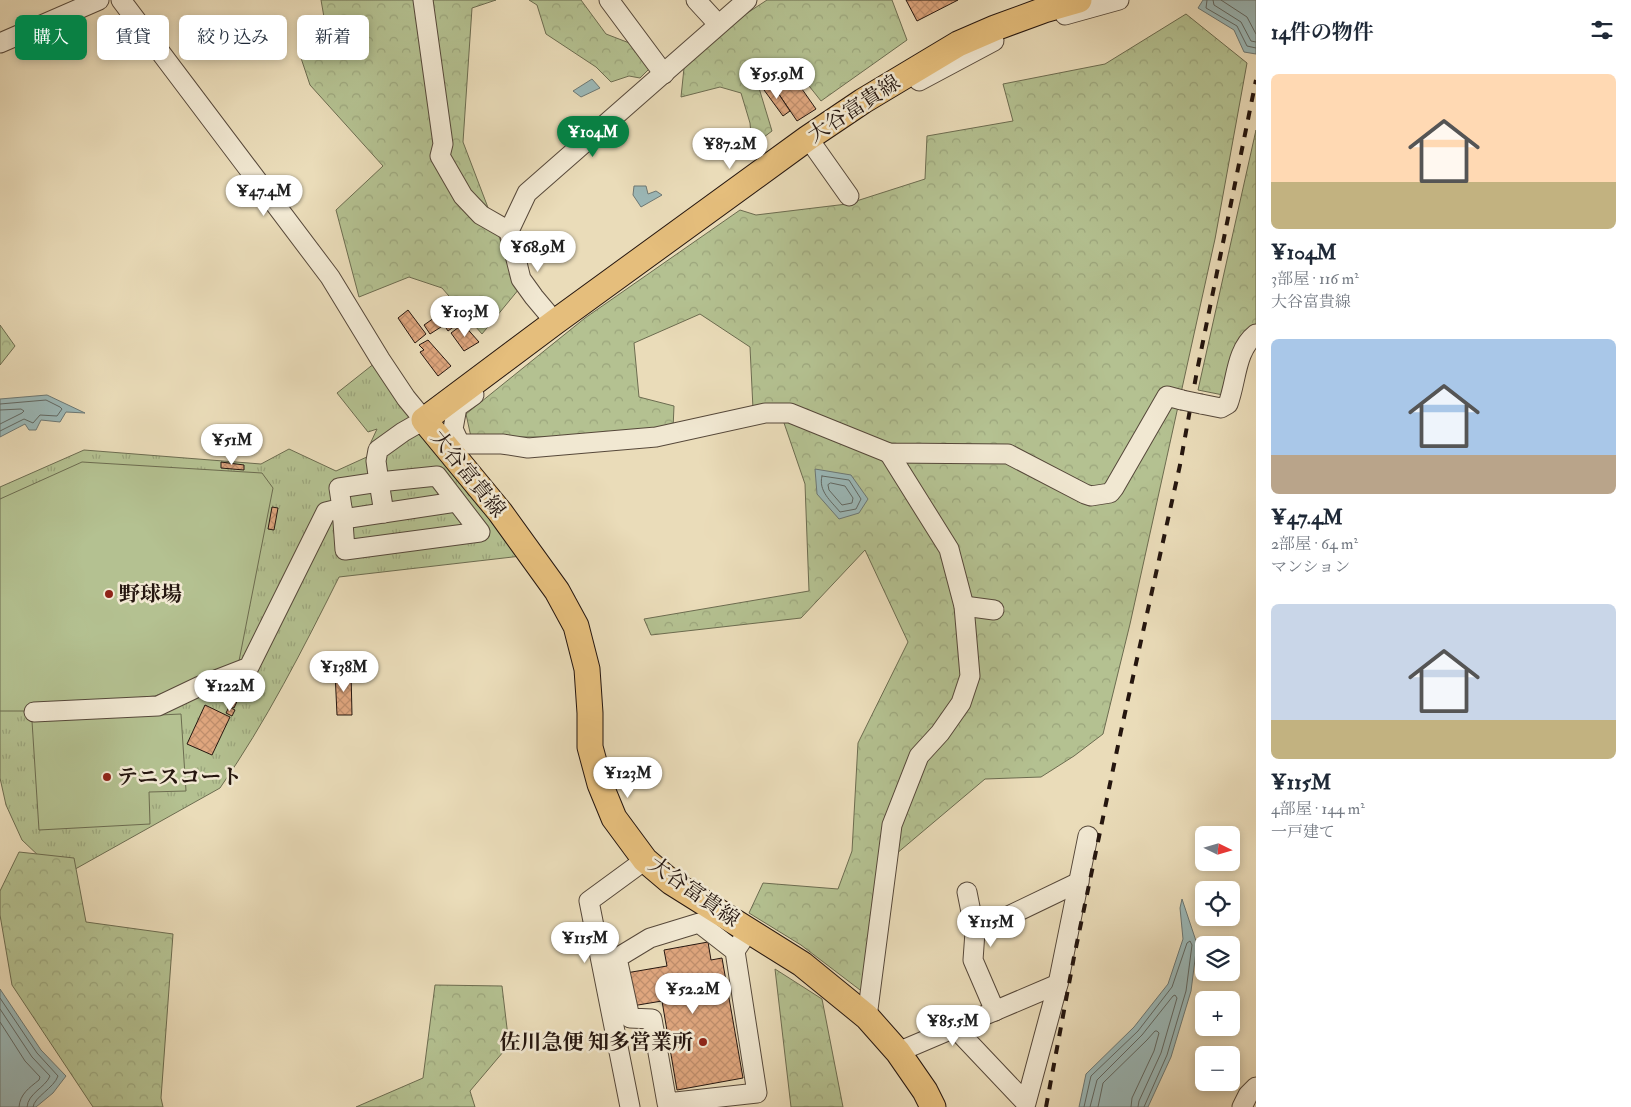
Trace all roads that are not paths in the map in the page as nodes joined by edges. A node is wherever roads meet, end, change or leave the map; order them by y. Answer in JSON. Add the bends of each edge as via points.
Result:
{"nodes":[{"id":1,"x":99,"y":0,"type":"edge"},
{"id":2,"x":121,"y":0,"type":"edge"},
{"id":3,"x":423,"y":0,"type":"edge"},
{"id":4,"x":609,"y":0,"type":"edge"},
{"id":5,"x":696,"y":0,"type":"edge"},
{"id":6,"x":747,"y":0,"type":"edge"},
{"id":7,"x":1079,"y":0,"type":"edge"},
{"id":8,"x":1119,"y":0,"type":"edge"},
{"id":9,"x":1044,"y":5,"type":"edge"},
{"id":10,"x":718,"y":24,"type":"junction"},
{"id":11,"x":0,"y":42,"type":"edge"},
{"id":12,"x":664,"y":74,"type":"junction"},
{"id":13,"x":811,"y":142,"type":"junction"},
{"id":14,"x":849,"y":196,"type":"dead end"},
{"id":15,"x":509,"y":231,"type":"junction"},
{"id":16,"x":555,"y":322,"type":"junction"},
{"id":17,"x":1256,"y":334,"type":"edge"},
{"id":18,"x":424,"y":420,"type":"junction"},
{"id":19,"x":452,"y":444,"type":"junction"},
{"id":20,"x":889,"y":453,"type":"junction"},
{"id":21,"x":379,"y":482,"type":"junction"},
{"id":22,"x":456,"y":502,"type":"junction"},
{"id":23,"x":342,"y":514,"type":"junction"},
{"id":24,"x":384,"y":514,"type":"junction"},
{"id":25,"x":964,"y":606,"type":"junction"},
{"id":26,"x":994,"y":610,"type":"dead end"},
{"id":27,"x":34,"y":712,"type":"dead end"},
{"id":28,"x":1088,"y":836,"type":"dead end"},
{"id":29,"x":645,"y":860,"type":"junction"},
{"id":30,"x":1079,"y":882,"type":"junction"},
{"id":31,"x":967,"y":892,"type":"dead end"},
{"id":32,"x":749,"y":930,"type":"junction"},
{"id":33,"x":975,"y":932,"type":"junction"},
{"id":34,"x":735,"y":951,"type":"junction"},
{"id":35,"x":1058,"y":984,"type":"junction"},
{"id":36,"x":995,"y":1011,"type":"junction"},
{"id":37,"x":867,"y":1017,"type":"junction"},
{"id":38,"x":955,"y":1028,"type":"junction"},
{"id":39,"x":898,"y":1052,"type":"junction"},
{"id":40,"x":1256,"y":1087,"type":"edge"},
{"id":41,"x":630,"y":1107,"type":"edge"},
{"id":42,"x":933,"y":1107,"type":"edge"},
{"id":43,"x":1242,"y":1107,"type":"edge"}],
"edges":[{"from":1,"to":11,"type":"street"},
{"from":2,"to":18,"type":"street","via":[[330,278],[380,359]]},
{"from":3,"to":15,"type":"street","via":[[443,144],[440,156],[463,196],[481,215]]},
{"from":4,"to":12,"type":"street"},
{"from":5,"to":10,"type":"street"},
{"from":6,"to":10,"type":"street"},
{"from":7,"to":9,"type":"main road","name":"大谷富貴線"},
{"from":8,"to":13,"type":"street","via":[[1071,13],[987,43]]},
{"from":9,"to":13,"type":"main road","name":"大谷富貴線","via":[[958,44],[863,101]]},
{"from":10,"to":12,"type":"street"},
{"from":12,"to":15,"type":"street","via":[[527,193]]},
{"from":13,"to":14,"type":"street"},
{"from":13,"to":16,"type":"main road","name":"大谷富貴線"},
{"from":13,"to":19,"type":"street","via":[[457,407]]},
{"from":15,"to":16,"type":"street","via":[[521,279]]},
{"from":16,"to":18,"type":"main road","name":"大谷富貴線"},
{"from":17,"to":20,"type":"street","bridge":true,"via":[[1241,353],[1228,404],[1221,408],[1167,396],[1114,488],[1101,496],[1085,494],[1008,454]]},
{"from":18,"to":19,"type":"main road","name":"大谷富貴線"},
{"from":18,"to":21,"type":"street","via":[[378,450]]},
{"from":19,"to":20,"type":"street","via":[[502,444],[528,448],[656,437],[766,413],[790,413]]},
{"from":19,"to":29,"type":"main road","name":"大谷富貴線","via":[[557,591],[576,626],[587,668],[590,747],[600,784],[614,818]]},
{"from":20,"to":25,"type":"street","via":[[949,549]]},
{"from":21,"to":22,"type":"street","via":[[437,476]]},
{"from":21,"to":23,"type":"street","via":[[339,488]]},
{"from":21,"to":24,"type":"street"},
{"from":22,"to":23,"type":"street","via":[[480,532],[345,550]]},
{"from":22,"to":24,"type":"street"},
{"from":23,"to":24,"type":"street"},
{"from":23,"to":27,"type":"street","via":[[326,512],[249,666],[158,706]]},
{"from":25,"to":26,"type":"street"},
{"from":25,"to":37,"type":"street","via":[[970,676],[961,703],[919,756],[892,825]]},
{"from":28,"to":30,"type":"street"},
{"from":29,"to":32,"type":"main road","name":"大谷富貴線","via":[[671,882]]},
{"from":29,"to":41,"type":"street","via":[[590,900]]},
{"from":30,"to":33,"type":"street"},
{"from":30,"to":35,"type":"street"},
{"from":31,"to":33,"type":"street"},
{"from":32,"to":34,"type":"street"},
{"from":32,"to":37,"type":"main road","name":"大谷富貴線","via":[[802,964]]},
{"from":33,"to":36,"type":"street","via":[[973,960]]},
{"from":34,"to":34,"type":"street","via":[[699,923],[650,938],[617,958],[630,1018],[652,1019],[667,1103],[757,1093]]},
{"from":35,"to":36,"type":"street"},
{"from":35,"to":38,"type":"street","via":[[1026,1102]]},
{"from":36,"to":38,"type":"street"},
{"from":37,"to":39,"type":"main road","name":"大谷富貴線"},
{"from":38,"to":39,"type":"street"},
{"from":39,"to":42,"type":"main road","name":"大谷富貴線"},
{"from":40,"to":43,"type":"street"}]}
